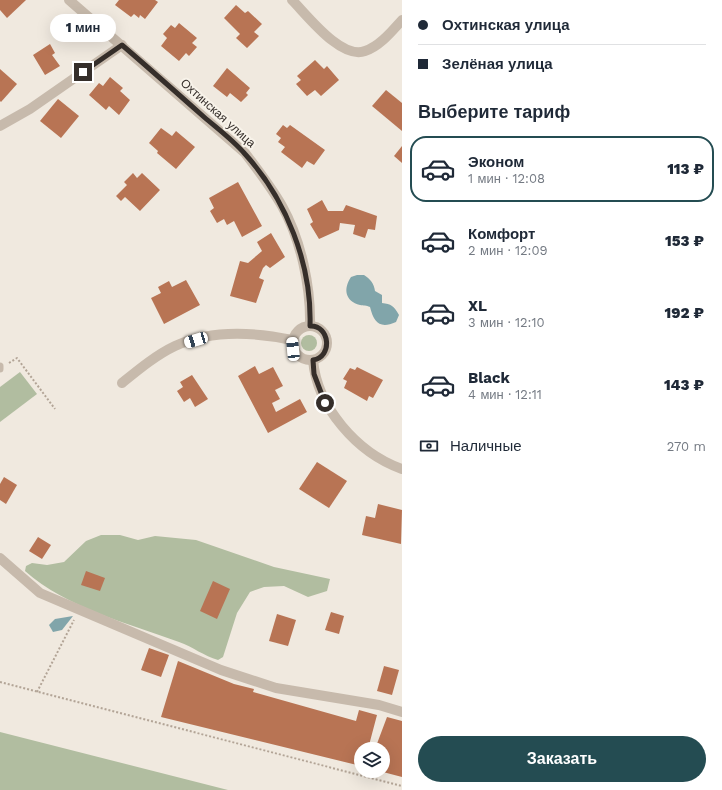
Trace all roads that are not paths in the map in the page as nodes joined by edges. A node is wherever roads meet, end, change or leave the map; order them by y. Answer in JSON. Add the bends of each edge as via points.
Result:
{"nodes":[{"id":1,"x":69,"y":0,"type":"edge"},
{"id":2,"x":292,"y":0,"type":"edge"},
{"id":3,"x":402,"y":20,"type":"edge"},
{"id":4,"x":122,"y":45,"type":"junction"},
{"id":5,"x":0,"y":126,"type":"edge"},
{"id":6,"x":310,"y":326,"type":"junction"},
{"id":7,"x":292,"y":340,"type":"junction"},
{"id":8,"x":313,"y":360,"type":"junction"},
{"id":9,"x":122,"y":383,"type":"dead end"},
{"id":10,"x":402,"y":469,"type":"edge"},
{"id":11,"x":0,"y":558,"type":"edge"},
{"id":12,"x":402,"y":712,"type":"edge"}],
"edges":[{"from":1,"to":4,"type":"street","name":"Охтинская улица"},
{"from":2,"to":3,"type":"street","via":[[335,44],[348,51],[364,52],[378,44]]},
{"from":4,"to":5,"type":"street","via":[[30,109]]},
{"from":4,"to":6,"type":"street","name":"Охтинская улица","via":[[245,153],[267,182],[283,208],[298,244],[305,276]]},
{"from":6,"to":7,"type":"street","via":[[304,326],[296,332]]},
{"from":6,"to":8,"type":"street","via":[[321,329],[326,337],[327,346],[323,354]]},
{"from":7,"to":8,"type":"street","via":[[293,349],[298,357]]},
{"from":7,"to":9,"type":"street","via":[[238,333],[206,337],[175,346]]},
{"from":8,"to":10,"type":"street","via":[[314,374],[332,413],[364,447]]},
{"from":11,"to":12,"type":"street","via":[[40,593],[240,677],[276,688],[379,705]]}]}
